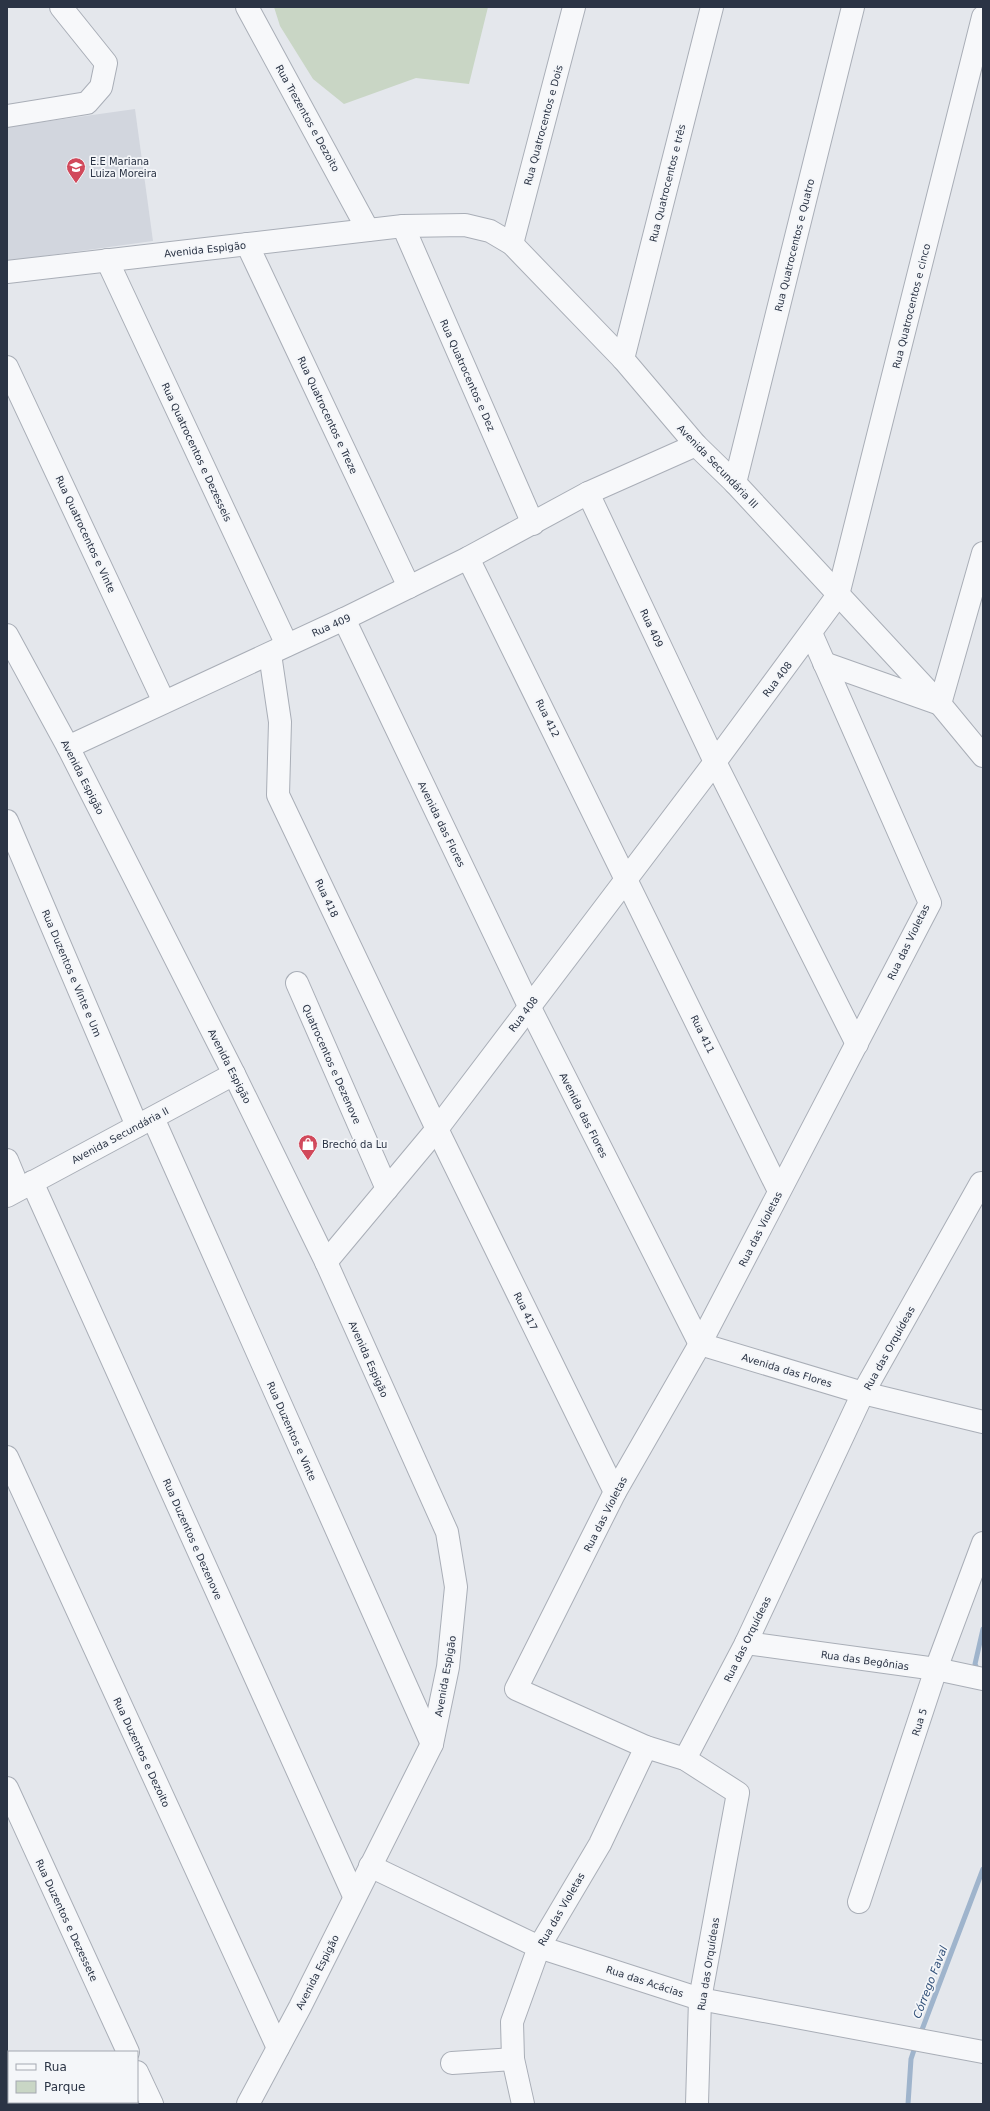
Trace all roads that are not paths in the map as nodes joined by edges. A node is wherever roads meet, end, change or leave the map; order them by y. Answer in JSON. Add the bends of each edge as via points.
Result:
{"nodes":[{"id":1,"x":61,"y":7,"type":"edge"},
{"id":2,"x":247,"y":7,"type":"edge"},
{"id":3,"x":574,"y":7,"type":"edge"},
{"id":4,"x":712,"y":7,"type":"edge"},
{"id":5,"x":853,"y":7,"type":"edge"},
{"id":6,"x":983,"y":17,"type":"edge"},
{"id":7,"x":7,"y":116,"type":"edge"},
{"id":8,"x":403,"y":226,"type":"junction"},
{"id":9,"x":368,"y":230,"type":"junction"},
{"id":10,"x":247,"y":244,"type":"junction"},
{"id":11,"x":512,"y":244,"type":"junction"},
{"id":12,"x":107,"y":260,"type":"junction"},
{"id":13,"x":7,"y":272,"type":"edge"},
{"id":14,"x":623,"y":359,"type":"junction"},
{"id":15,"x":7,"y":367,"type":"edge"},
{"id":16,"x":696,"y":445,"type":"junction"},
{"id":17,"x":735,"y":483,"type":"junction"},
{"id":18,"x":588,"y":493,"type":"junction"},
{"id":19,"x":533,"y":524,"type":"junction"},
{"id":20,"x":983,"y":553,"type":"edge"},
{"id":21,"x":468,"y":558,"type":"junction"},
{"id":22,"x":409,"y":587,"type":"junction"},
{"id":23,"x":838,"y":595,"type":"junction"},
{"id":24,"x":344,"y":619,"type":"junction"},
{"id":25,"x":811,"y":633,"type":"junction"},
{"id":26,"x":7,"y":635,"type":"edge"},
{"id":27,"x":278,"y":650,"type":"junction"},
{"id":28,"x":824,"y":663,"type":"junction"},
{"id":29,"x":164,"y":702,"type":"junction"},
{"id":30,"x":940,"y":704,"type":"junction"},
{"id":31,"x":68,"y":747,"type":"junction"},
{"id":32,"x":983,"y":756,"type":"edge"},
{"id":33,"x":715,"y":762,"type":"junction"},
{"id":34,"x":7,"y":821,"type":"edge"},
{"id":35,"x":627,"y":878,"type":"junction"},
{"id":36,"x":297,"y":983,"type":"dead end"},
{"id":37,"x":529,"y":1006,"type":"junction"},
{"id":38,"x":857,"y":1044,"type":"junction"},
{"id":39,"x":234,"y":1074,"type":"junction"},
{"id":40,"x":145,"y":1122,"type":"junction"},
{"id":41,"x":437,"y":1130,"type":"junction"},
{"id":42,"x":7,"y":1160,"type":"edge"},
{"id":43,"x":980,"y":1183,"type":"dead end"},
{"id":44,"x":19,"y":1189,"type":"edge"},
{"id":45,"x":387,"y":1189,"type":"junction"},
{"id":46,"x":779,"y":1191,"type":"junction"},
{"id":47,"x":326,"y":1262,"type":"junction"},
{"id":48,"x":700,"y":1344,"type":"junction"},
{"id":49,"x":863,"y":1393,"type":"junction"},
{"id":50,"x":983,"y":1422,"type":"edge"},
{"id":51,"x":7,"y":1457,"type":"edge"},
{"id":52,"x":615,"y":1492,"type":"junction"},
{"id":53,"x":983,"y":1543,"type":"edge"},
{"id":54,"x":746,"y":1643,"type":"junction"},
{"id":55,"x":936,"y":1669,"type":"junction"},
{"id":56,"x":983,"y":1679,"type":"edge"},
{"id":57,"x":432,"y":1744,"type":"junction"},
{"id":58,"x":646,"y":1747,"type":"junction"},
{"id":59,"x":685,"y":1759,"type":"junction"},
{"id":60,"x":7,"y":1788,"type":"edge"},
{"id":61,"x":370,"y":1866,"type":"junction"},
{"id":62,"x":354,"y":1896,"type":"junction"},
{"id":63,"x":859,"y":1902,"type":"dead end"},
{"id":64,"x":539,"y":1946,"type":"junction"},
{"id":65,"x":700,"y":1999,"type":"junction"},
{"id":66,"x":278,"y":2048,"type":"junction"},
{"id":67,"x":128,"y":2051,"type":"edge"},
{"id":68,"x":983,"y":2052,"type":"edge"},
{"id":69,"x":513,"y":2059,"type":"junction"},
{"id":70,"x":452,"y":2063,"type":"dead end"},
{"id":71,"x":138,"y":2074,"type":"edge"},
{"id":72,"x":152,"y":2104,"type":"edge"},
{"id":73,"x":248,"y":2104,"type":"edge"},
{"id":74,"x":523,"y":2104,"type":"edge"},
{"id":75,"x":697,"y":2104,"type":"edge"}],
"edges":[{"from":1,"to":7,"type":"street","via":[[106,63],[101,87],[87,103]]},
{"from":2,"to":9,"type":"street","name":"Rua Trezentos e Dezoito"},
{"from":3,"to":11,"type":"street","name":"Rua Quatrocentos e Dois"},
{"from":4,"to":14,"type":"street","name":"Rua Quatrocentos e três"},
{"from":5,"to":17,"type":"street","name":"Rua Quatrocentos e Quatro"},
{"from":6,"to":23,"type":"street","name":"Rua Quatrocentos e cinco"},
{"from":8,"to":9,"type":"street","name":"Avenida Espigão"},
{"from":8,"to":11,"type":"street","name":"Avenida Secundária III","via":[[465,225],[490,231]]},
{"from":8,"to":19,"type":"street","name":"Rua Quatrocentos e Dez"},
{"from":9,"to":10,"type":"street","name":"Avenida Espigão"},
{"from":10,"to":12,"type":"street","name":"Avenida Espigão"},
{"from":10,"to":22,"type":"street","name":"Rua Quatrocentos e Treze"},
{"from":11,"to":14,"type":"street","name":"Avenida Secundária III"},
{"from":12,"to":13,"type":"street","name":"Avenida Espigão"},
{"from":12,"to":27,"type":"street","name":"Rua Quatrocentos e Dezesseis"},
{"from":14,"to":16,"type":"street","name":"Avenida Secundária III"},
{"from":15,"to":29,"type":"street","name":"Rua Quatrocentos e Vinte"},
{"from":16,"to":17,"type":"street","name":"Avenida Secundária III"},
{"from":16,"to":18,"type":"street","name":"Rua 409"},
{"from":17,"to":23,"type":"street","name":"Avenida Secundária III"},
{"from":18,"to":19,"type":"street","name":"Rua 409"},
{"from":18,"to":33,"type":"street","name":"Rua 409"},
{"from":19,"to":21,"type":"street","name":"Rua 409"},
{"from":20,"to":30,"type":"street"},
{"from":21,"to":22,"type":"street","name":"Rua 409"},
{"from":21,"to":35,"type":"street","name":"Rua 412"},
{"from":22,"to":24,"type":"street","name":"Rua 409"},
{"from":23,"to":25,"type":"street","name":"Rua 408"},
{"from":23,"to":30,"type":"street","name":"Avenida Secundária III"},
{"from":24,"to":27,"type":"street","name":"Rua 409"},
{"from":24,"to":37,"type":"street","name":"Avenida das Flores"},
{"from":25,"to":28,"type":"street","name":"Rua das Violetas"},
{"from":25,"to":33,"type":"street","name":"Rua 408"},
{"from":26,"to":31,"type":"street","name":"Avenida Espigão"},
{"from":27,"to":29,"type":"street","name":"Rua 409"},
{"from":27,"to":41,"type":"street","name":"Rua 418","via":[[278,795]]},
{"from":28,"to":30,"type":"street"},
{"from":28,"to":38,"type":"street","name":"Rua das Violetas","via":[[930,903]]},
{"from":29,"to":31,"type":"street","name":"Rua 409"},
{"from":30,"to":32,"type":"street","name":"Avenida Secundária III"},
{"from":31,"to":39,"type":"street","name":"Avenida Espigão"},
{"from":33,"to":35,"type":"street","name":"Rua 408"},
{"from":33,"to":38,"type":"street"},
{"from":34,"to":40,"type":"street","name":"Rua Duzentos e Vinte e Um"},
{"from":35,"to":37,"type":"street","name":"Rua 408"},
{"from":35,"to":46,"type":"street","name":"Rua 411"},
{"from":36,"to":45,"type":"street","name":"Quatrocentos e Dezenove"},
{"from":37,"to":41,"type":"street","name":"Rua 408"},
{"from":37,"to":48,"type":"street","name":"Avenida das Flores"},
{"from":38,"to":46,"type":"street","name":"Rua das Violetas"},
{"from":39,"to":40,"type":"street","name":"Avenida Secundária II"},
{"from":39,"to":47,"type":"street","name":"Avenida Espigão"},
{"from":40,"to":44,"type":"street","name":"Avenida Secundária II"},
{"from":40,"to":57,"type":"street","name":"Rua Duzentos e Vinte"},
{"from":41,"to":45,"type":"street","name":"Rua 408"},
{"from":41,"to":52,"type":"street","name":"Rua 417"},
{"from":42,"to":44,"type":"street","name":"Rua Duzentos e Dezenove"},
{"from":43,"to":49,"type":"street","name":"Rua das Orquídeas"},
{"from":44,"to":62,"type":"street","name":"Rua Duzentos e Dezenove"},
{"from":45,"to":47,"type":"street","name":"Rua 408"},
{"from":46,"to":48,"type":"street","name":"Rua das Violetas"},
{"from":47,"to":57,"type":"street","name":"Avenida Espigão","via":[[447,1532],[456,1587],[448,1667]]},
{"from":48,"to":49,"type":"street","name":"Avenida das Flores"},
{"from":48,"to":52,"type":"street","name":"Rua das Violetas"},
{"from":49,"to":50,"type":"street","name":"Avenida das Flores"},
{"from":49,"to":54,"type":"street","name":"Rua das Orquídeas"},
{"from":51,"to":66,"type":"street","name":"Rua Duzentos e Dezoito"},
{"from":52,"to":58,"type":"street","name":"Rua das Violetas","via":[[516,1689]]},
{"from":53,"to":55,"type":"street","name":"Rua 5"},
{"from":54,"to":55,"type":"street","name":"Rua das Begônias"},
{"from":54,"to":59,"type":"street","name":"Rua das Orquídeas"},
{"from":55,"to":56,"type":"street","name":"Rua das Begônias"},
{"from":55,"to":63,"type":"street","name":"Rua 5"},
{"from":57,"to":61,"type":"street","name":"Avenida Espigão"},
{"from":58,"to":59,"type":"street","name":"Rua das Violetas"},
{"from":58,"to":64,"type":"street","name":"Rua das Violetas","via":[[600,1844]]},
{"from":59,"to":65,"type":"street","name":"Rua das Orquídeas","via":[[738,1793]]},
{"from":60,"to":67,"type":"street","name":"Rua Duzentos e Dezessete"},
{"from":61,"to":62,"type":"street","name":"Avenida Espigão"},
{"from":61,"to":64,"type":"street","name":"Rua das Acácias"},
{"from":62,"to":66,"type":"street","name":"Avenida Espigão"},
{"from":64,"to":65,"type":"street","name":"Rua das Acácias"},
{"from":64,"to":69,"type":"street","name":"Rua das Violetas","via":[[512,2022]]},
{"from":65,"to":68,"type":"street","name":"Rua das Acácias"},
{"from":65,"to":75,"type":"street","name":"Rua das Orquídeas"},
{"from":66,"to":73,"type":"street","name":"Avenida Espigão"},
{"from":69,"to":70,"type":"street"},
{"from":69,"to":74,"type":"street","name":"Rua das Violetas"},
{"from":71,"to":72,"type":"street"}]}
